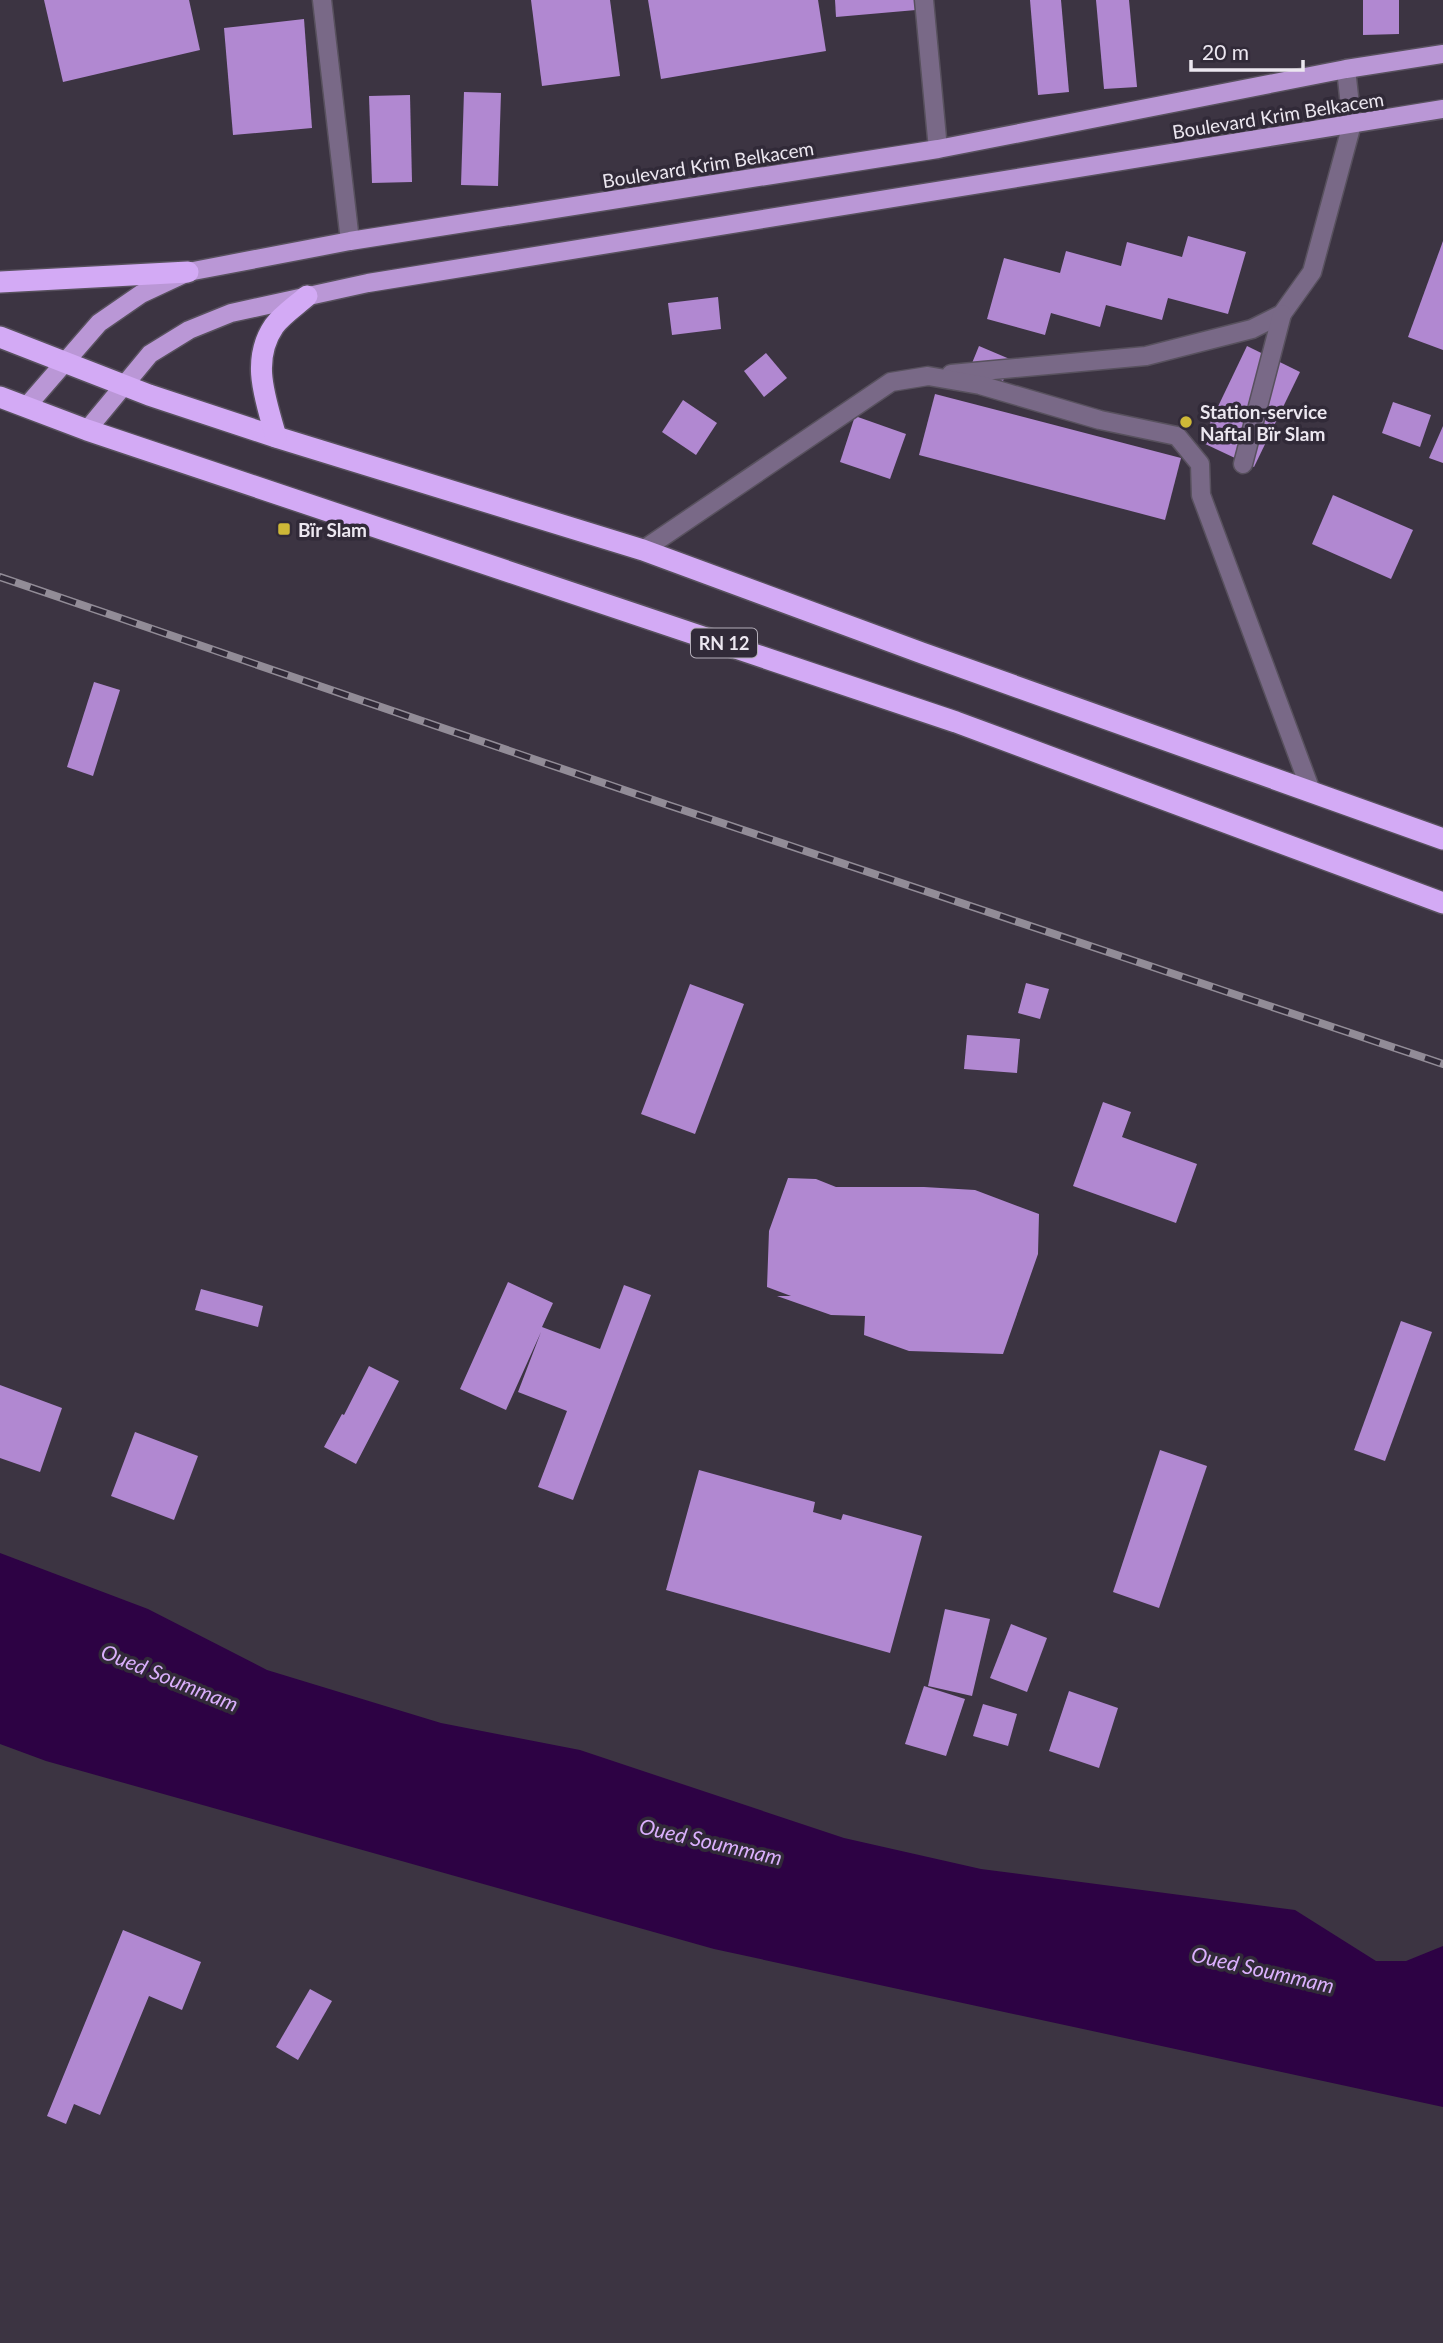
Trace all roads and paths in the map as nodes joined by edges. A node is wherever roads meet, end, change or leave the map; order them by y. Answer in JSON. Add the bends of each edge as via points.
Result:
{"nodes":[{"id":1,"x":322,"y":0,"type":"edge"},
{"id":2,"x":924,"y":0,"type":"edge"},
{"id":3,"x":1443,"y":54,"type":"edge"},
{"id":4,"x":1346,"y":69,"type":"junction"},
{"id":5,"x":1443,"y":109,"type":"edge"},
{"id":6,"x":1352,"y":124,"type":"junction"},
{"id":7,"x":938,"y":149,"type":"junction"},
{"id":8,"x":350,"y":241,"type":"junction"},
{"id":9,"x":188,"y":272,"type":"junction"},
{"id":10,"x":0,"y":282,"type":"edge"},
{"id":11,"x":307,"y":296,"type":"junction"},
{"id":12,"x":1282,"y":313,"type":"junction"},
{"id":13,"x":0,"y":337,"type":"edge"},
{"id":14,"x":65,"y":361,"type":"junction"},
{"id":15,"x":928,"y":376,"type":"junction"},
{"id":16,"x":125,"y":384,"type":"junction"},
{"id":17,"x":0,"y":397,"type":"edge"},
{"id":18,"x":26,"y":407,"type":"junction"},
{"id":19,"x":87,"y":430,"type":"junction"},
{"id":20,"x":276,"y":437,"type":"junction"},
{"id":21,"x":1244,"y":464,"type":"dead end"},
{"id":22,"x":643,"y":551,"type":"junction"},
{"id":23,"x":1311,"y":791,"type":"junction"},
{"id":24,"x":1443,"y":839,"type":"edge"},
{"id":25,"x":1443,"y":903,"type":"edge"}],
"edges":[{"from":1,"to":8,"type":"street"},
{"from":2,"to":7,"type":"street"},
{"from":3,"to":4,"type":"main road","name":"Boulevard Krim Belkacem"},
{"from":4,"to":6,"type":"street"},
{"from":4,"to":7,"type":"main road","name":"Boulevard Krim Belkacem"},
{"from":5,"to":6,"type":"main road","name":"Boulevard Krim Belkacem"},
{"from":6,"to":11,"type":"main road","name":"Boulevard Krim Belkacem"},
{"from":6,"to":12,"type":"street","via":[[1312,272]]},
{"from":7,"to":8,"type":"main road","name":"Boulevard Krim Belkacem"},
{"from":8,"to":9,"type":"main road","name":"Boulevard Krim Belkacem"},
{"from":9,"to":10,"type":"highway"},
{"from":9,"to":14,"type":"main road","name":"Boulevard Krim Belkacem","via":[[141,294],[99,323]]},
{"from":11,"to":16,"type":"main road","name":"Boulevard Krim Belkacem","via":[[231,313],[189,330],[150,354]]},
{"from":11,"to":20,"type":"highway","via":[[275,325],[261,362],[260,381]]},
{"from":12,"to":15,"type":"street","via":[[1252,329],[1146,356]]},
{"from":12,"to":21,"type":"street"},
{"from":13,"to":14,"type":"highway"},
{"from":14,"to":16,"type":"highway"},
{"from":14,"to":18,"type":"main road","name":"Boulevard Krim Belkacem"},
{"from":15,"to":22,"type":"street","via":[[891,382]]},
{"from":15,"to":23,"type":"street","via":[[1177,436],[1200,464],[1205,507]]},
{"from":16,"to":19,"type":"main road","name":"Boulevard Krim Belkacem"},
{"from":16,"to":20,"type":"highway"},
{"from":17,"to":18,"type":"highway","number":"RN 12"},
{"from":18,"to":19,"type":"highway","number":"RN 12"},
{"from":19,"to":25,"type":"highway","number":"RN 12","via":[[956,722]]},
{"from":20,"to":22,"type":"highway"},
{"from":22,"to":23,"type":"highway"},
{"from":23,"to":24,"type":"highway"}]}
